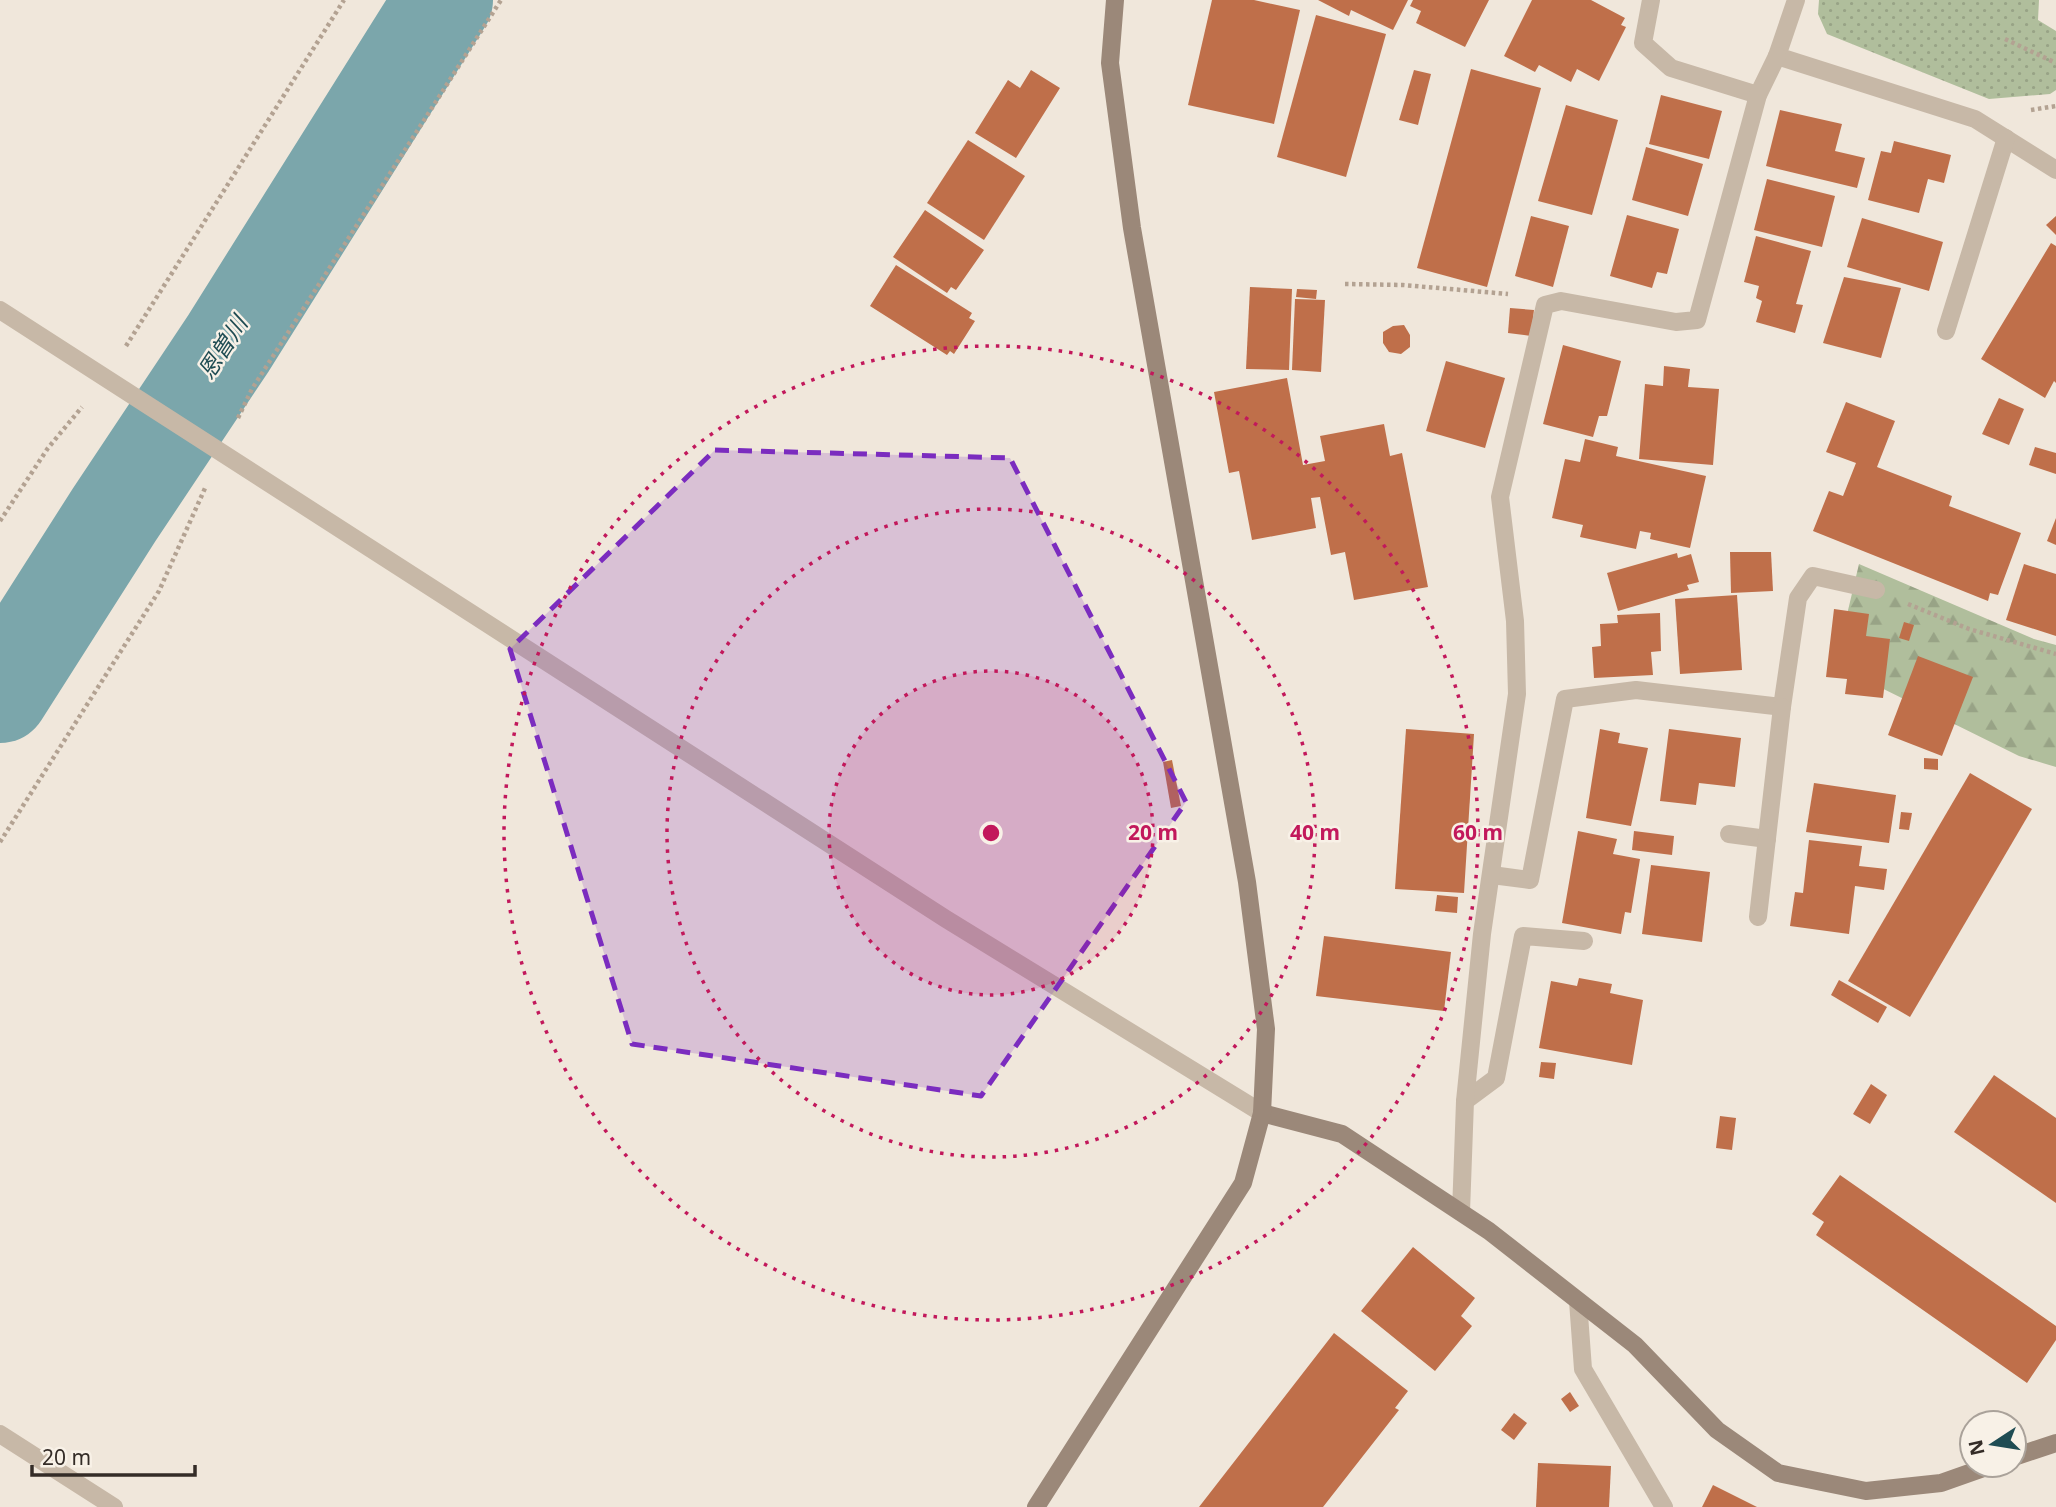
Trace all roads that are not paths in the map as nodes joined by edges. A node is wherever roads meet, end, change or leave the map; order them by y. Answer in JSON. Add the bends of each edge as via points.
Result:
{"nodes":[{"id":1,"x":1115,"y":0,"type":"edge"},
{"id":2,"x":1651,"y":0,"type":"edge"},
{"id":3,"x":1796,"y":0,"type":"edge"},
{"id":4,"x":1777,"y":56,"type":"junction"},
{"id":5,"x":1758,"y":95,"type":"junction"},
{"id":6,"x":2006,"y":138,"type":"junction"},
{"id":7,"x":2056,"y":170,"type":"edge"},
{"id":8,"x":0,"y":310,"type":"edge"},
{"id":9,"x":1946,"y":331,"type":"dead end"},
{"id":10,"x":1876,"y":590,"type":"road end"},
{"id":11,"x":1782,"y":707,"type":"junction"},
{"id":12,"x":1729,"y":834,"type":"dead end"},
{"id":13,"x":1767,"y":839,"type":"junction"},
{"id":14,"x":1492,"y":875,"type":"junction"},
{"id":15,"x":1758,"y":917,"type":"dead end"},
{"id":16,"x":1584,"y":941,"type":"dead end"},
{"id":17,"x":1465,"y":1101,"type":"junction"},
{"id":18,"x":1262,"y":1113,"type":"junction"},
{"id":19,"x":1461,"y":1212,"type":"junction"},
{"id":20,"x":1578,"y":1301,"type":"junction"},
{"id":21,"x":0,"y":1434,"type":"edge"},
{"id":22,"x":2056,"y":1443,"type":"edge"},
{"id":23,"x":2028,"y":1452,"type":"edge"},
{"id":24,"x":1958,"y":1477,"type":"edge"},
{"id":25,"x":114,"y":1507,"type":"edge"},
{"id":26,"x":1035,"y":1507,"type":"edge"},
{"id":27,"x":1664,"y":1507,"type":"edge"}],
"edges":[{"from":1,"to":18,"type":"street","via":[[1110,64],[1132,228],[1247,882],[1266,1029]]},
{"from":2,"to":5,"type":"street","via":[[1643,43],[1671,68]]},
{"from":3,"to":4,"type":"street"},
{"from":4,"to":5,"type":"street"},
{"from":4,"to":6,"type":"street","via":[[1975,119]]},
{"from":5,"to":14,"type":"street","via":[[1697,320],[1676,323],[1561,301],[1545,305],[1500,497],[1518,669]]},
{"from":6,"to":7,"type":"street"},
{"from":6,"to":9,"type":"street"},
{"from":8,"to":18,"type":"street","via":[[946,919]]},
{"from":10,"to":11,"type":"street","via":[[1813,576],[1798,598]]},
{"from":11,"to":13,"type":"street"},
{"from":11,"to":14,"type":"street","via":[[1636,690],[1565,699],[1530,880]]},
{"from":12,"to":13,"type":"street"},
{"from":13,"to":15,"type":"street"},
{"from":14,"to":17,"type":"street"},
{"from":16,"to":17,"type":"street","via":[[1523,936],[1496,1078]]},
{"from":17,"to":19,"type":"street"},
{"from":18,"to":19,"type":"street","via":[[1342,1134]]},
{"from":18,"to":26,"type":"street","via":[[1243,1183]]},
{"from":19,"to":20,"type":"street"},
{"from":20,"to":24,"type":"street","via":[[1635,1345],[1717,1430],[1778,1473],[1866,1491]]},
{"from":20,"to":27,"type":"street","via":[[1583,1368]]},
{"from":21,"to":25,"type":"street"},
{"from":22,"to":23,"type":"street"}]}
